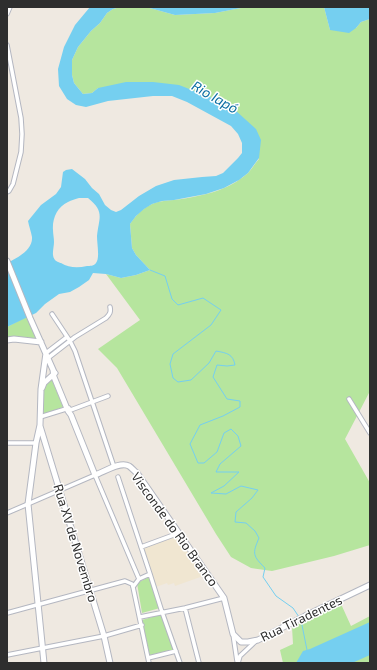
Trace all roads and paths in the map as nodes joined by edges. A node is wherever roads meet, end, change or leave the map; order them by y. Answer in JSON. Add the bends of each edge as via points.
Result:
{"nodes":[{"id":1,"x":10,"y":7,"type":"edge"},
{"id":2,"x":7,"y":14,"type":"edge"},
{"id":3,"x":7,"y":45,"type":"edge"},
{"id":4,"x":7,"y":192,"type":"edge"},
{"id":5,"x":7,"y":261,"type":"edge"},
{"id":6,"x":110,"y":307,"type":"dead end"},
{"id":7,"x":52,"y":314,"type":"dead end"},
{"id":8,"x":67,"y":337,"type":"junction"},
{"id":9,"x":7,"y":340,"type":"edge"},
{"id":10,"x":70,"y":341,"type":"junction"},
{"id":11,"x":41,"y":342,"type":"junction"},
{"id":12,"x":47,"y":355,"type":"junction"},
{"id":13,"x":44,"y":369,"type":"junction"},
{"id":14,"x":53,"y":371,"type":"junction"},
{"id":15,"x":41,"y":389,"type":"junction"},
{"id":16,"x":108,"y":396,"type":"dead end"},
{"id":17,"x":349,"y":399,"type":"dead end"},
{"id":18,"x":92,"y":403,"type":"junction"},
{"id":19,"x":69,"y":411,"type":"junction"},
{"id":20,"x":40,"y":417,"type":"junction"},
{"id":21,"x":370,"y":433,"type":"edge"},
{"id":22,"x":41,"y":436,"type":"junction"},
{"id":23,"x":7,"y":443,"type":"edge"},
{"id":24,"x":36,"y":443,"type":"junction"},
{"id":25,"x":114,"y":467,"type":"junction"},
{"id":26,"x":95,"y":475,"type":"junction"},
{"id":27,"x":118,"y":477,"type":"dead end"},
{"id":28,"x":60,"y":490,"type":"junction"},
{"id":29,"x":28,"y":504,"type":"junction"},
{"id":30,"x":7,"y":513,"type":"edge"},
{"id":31,"x":179,"y":533,"type":"junction"},
{"id":32,"x":141,"y":547,"type":"junction"},
{"id":33,"x":150,"y":574,"type":"junction"},
{"id":34,"x":139,"y":579,"type":"junction"},
{"id":35,"x":370,"y":585,"type":"edge"},
{"id":36,"x":133,"y":587,"type":"junction"},
{"id":37,"x":90,"y":590,"type":"junction"},
{"id":38,"x":224,"y":598,"type":"junction"},
{"id":39,"x":38,"y":605,"type":"junction"},
{"id":40,"x":186,"y":608,"type":"junction"},
{"id":41,"x":162,"y":612,"type":"junction"},
{"id":42,"x":7,"y":613,"type":"edge"},
{"id":43,"x":140,"y":617,"type":"junction"},
{"id":44,"x":142,"y":625,"type":"junction"},
{"id":45,"x":233,"y":634,"type":"junction"},
{"id":46,"x":104,"y":636,"type":"junction"},
{"id":47,"x":258,"y":640,"type":"junction"},
{"id":48,"x":43,"y":649,"type":"junction"},
{"id":49,"x":176,"y":651,"type":"junction"},
{"id":50,"x":7,"y":655,"type":"edge"},
{"id":51,"x":148,"y":658,"type":"junction"},
{"id":52,"x":44,"y":663,"type":"edge"},
{"id":53,"x":110,"y":663,"type":"edge"},
{"id":54,"x":149,"y":663,"type":"edge"},
{"id":55,"x":180,"y":663,"type":"edge"},
{"id":56,"x":199,"y":663,"type":"edge"},
{"id":57,"x":238,"y":663,"type":"edge"}],
"edges":[{"from":1,"to":2,"type":"street"},
{"from":3,"to":4,"type":"street","via":[[22,134],[21,152],[13,184]]},
{"from":5,"to":11,"type":"street"},
{"from":6,"to":10,"type":"street","via":[[106,318]]},
{"from":7,"to":8,"type":"street"},
{"from":8,"to":10,"type":"street"},
{"from":8,"to":12,"type":"street"},
{"from":9,"to":11,"type":"street"},
{"from":10,"to":12,"type":"street"},
{"from":10,"to":18,"type":"street"},
{"from":11,"to":12,"type":"street"},
{"from":12,"to":13,"type":"street","name":"Rua XV de Novembro"},
{"from":12,"to":14,"type":"street"},
{"from":13,"to":14,"type":"street","via":[[49,367]]},
{"from":13,"to":15,"type":"street","name":"Rua XV de Novembro"},
{"from":14,"to":15,"type":"street"},
{"from":14,"to":19,"type":"street"},
{"from":15,"to":20,"type":"street","name":"Rua XV de Novembro"},
{"from":16,"to":18,"type":"street"},
{"from":17,"to":21,"type":"street"},
{"from":18,"to":19,"type":"street"},
{"from":18,"to":25,"type":"street"},
{"from":19,"to":20,"type":"street"},
{"from":19,"to":26,"type":"street"},
{"from":20,"to":22,"type":"street","name":"Rua XV de Novembro"},
{"from":22,"to":24,"type":"street","via":[[42,441]]},
{"from":22,"to":28,"type":"street","name":"Rua XV de Novembro"},
{"from":23,"to":24,"type":"street"},
{"from":24,"to":29,"type":"street"},
{"from":25,"to":26,"type":"street"},
{"from":25,"to":31,"type":"street","name":"Visconde do Rio Branco","via":[[124,464],[137,473]]},
{"from":26,"to":28,"type":"street"},
{"from":26,"to":34,"type":"street"},
{"from":27,"to":32,"type":"street"},
{"from":28,"to":29,"type":"street"},
{"from":28,"to":37,"type":"street","name":"Rua XV de Novembro"},
{"from":29,"to":30,"type":"street"},
{"from":29,"to":39,"type":"street"},
{"from":31,"to":32,"type":"street"},
{"from":31,"to":38,"type":"street","name":"Visconde do Rio Branco"},
{"from":32,"to":33,"type":"street"},
{"from":33,"to":34,"type":"street"},
{"from":33,"to":41,"type":"street"},
{"from":34,"to":36,"type":"street"},
{"from":35,"to":47,"type":"street","name":"Rua Tiradentes"},
{"from":36,"to":37,"type":"street","via":[[125,581]]},
{"from":36,"to":43,"type":"street"},
{"from":37,"to":39,"type":"street"},
{"from":37,"to":46,"type":"street","name":"Rua XV de Novembro"},
{"from":38,"to":40,"type":"street"},
{"from":38,"to":45,"type":"street"},
{"from":39,"to":42,"type":"street"},
{"from":39,"to":48,"type":"street"},
{"from":40,"to":41,"type":"street"},
{"from":40,"to":56,"type":"street"},
{"from":41,"to":43,"type":"street"},
{"from":41,"to":49,"type":"street"},
{"from":43,"to":44,"type":"street"},
{"from":44,"to":46,"type":"street"},
{"from":44,"to":51,"type":"street"},
{"from":45,"to":47,"type":"street","name":"Rua Tiradentes","via":[[241,642]]},
{"from":45,"to":57,"type":"street"},
{"from":46,"to":48,"type":"street"},
{"from":46,"to":53,"type":"street","name":"Rua XV de Novembro"},
{"from":47,"to":57,"type":"street","via":[[240,656]]},
{"from":48,"to":50,"type":"street"},
{"from":48,"to":52,"type":"street"},
{"from":49,"to":51,"type":"street"},
{"from":49,"to":55,"type":"street"},
{"from":51,"to":54,"type":"street"}]}
